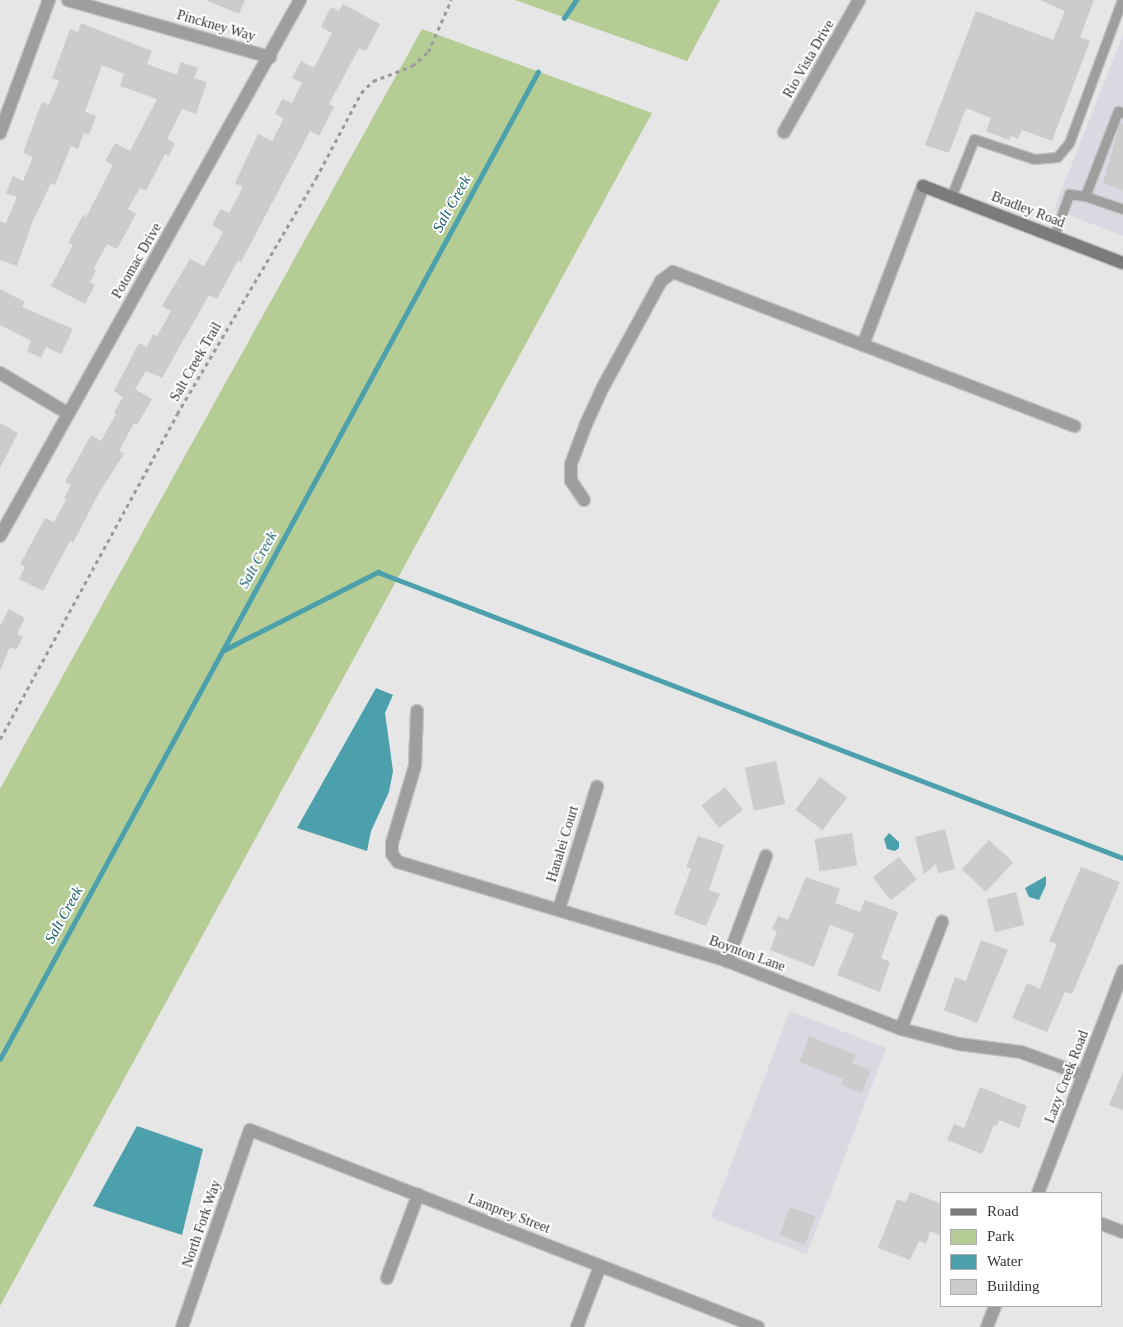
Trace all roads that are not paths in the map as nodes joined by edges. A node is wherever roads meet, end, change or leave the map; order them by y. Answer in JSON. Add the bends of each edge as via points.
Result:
{"nodes":[{"id":1,"x":49,"y":0,"type":"edge"},
{"id":2,"x":68,"y":0,"type":"edge"},
{"id":3,"x":300,"y":0,"type":"edge"},
{"id":4,"x":859,"y":0,"type":"edge"},
{"id":5,"x":1122,"y":0,"type":"edge"},
{"id":6,"x":270,"y":57,"type":"junction"},
{"id":7,"x":1123,"y":113,"type":"edge"},
{"id":8,"x":784,"y":132,"type":"dead end"},
{"id":9,"x":0,"y":133,"type":"edge"},
{"id":10,"x":1085,"y":196,"type":"junction"},
{"id":11,"x":952,"y":197,"type":"junction"},
{"id":12,"x":1123,"y":209,"type":"edge"},
{"id":13,"x":1054,"y":236,"type":"junction"},
{"id":14,"x":1123,"y":263,"type":"edge"},
{"id":15,"x":863,"y":345,"type":"junction"},
{"id":16,"x":0,"y":373,"type":"edge"},
{"id":17,"x":67,"y":413,"type":"junction"},
{"id":18,"x":1074,"y":426,"type":"dead end"},
{"id":19,"x":584,"y":500,"type":"dead end"},
{"id":20,"x":0,"y":536,"type":"edge"},
{"id":21,"x":417,"y":711,"type":"dead end"},
{"id":22,"x":597,"y":787,"type":"dead end"},
{"id":23,"x":766,"y":856,"type":"dead end"},
{"id":24,"x":559,"y":909,"type":"junction"},
{"id":25,"x":942,"y":922,"type":"dead end"},
{"id":26,"x":727,"y":961,"type":"junction"},
{"id":27,"x":1123,"y":971,"type":"edge"},
{"id":28,"x":901,"y":1029,"type":"junction"},
{"id":29,"x":1084,"y":1075,"type":"junction"},
{"id":30,"x":250,"y":1130,"type":"joint"},
{"id":31,"x":1038,"y":1192,"type":"edge"},
{"id":32,"x":418,"y":1195,"type":"junction"},
{"id":33,"x":1103,"y":1224,"type":"edge"},
{"id":34,"x":1123,"y":1232,"type":"edge"},
{"id":35,"x":600,"y":1266,"type":"junction"},
{"id":36,"x":387,"y":1278,"type":"dead end"},
{"id":37,"x":995,"y":1307,"type":"edge"},
{"id":38,"x":182,"y":1327,"type":"edge"},
{"id":39,"x":577,"y":1327,"type":"edge"},
{"id":40,"x":758,"y":1327,"type":"edge"},
{"id":41,"x":987,"y":1327,"type":"edge"}],
"edges":[{"from":1,"to":9,"type":"street"},
{"from":2,"to":6,"type":"street","name":"Pinckney Way"},
{"from":3,"to":6,"type":"street","name":"Potomac Drive"},
{"from":4,"to":8,"type":"street","name":"Rio Vista Drive"},
{"from":5,"to":11,"type":"lane","via":[[1069,143],[1057,157],[1034,159],[974,139]]},
{"from":6,"to":17,"type":"street","name":"Potomac Drive"},
{"from":7,"to":10,"type":"lane","via":[[1118,111]]},
{"from":10,"to":12,"type":"lane"},
{"from":10,"to":13,"type":"lane","via":[[1069,194]]},
{"from":11,"to":13,"type":"street","name":"Bradley Road"},
{"from":11,"to":15,"type":"street","name":"Bradley Road","via":[[923,186]]},
{"from":13,"to":14,"type":"street","name":"Bradley Road"},
{"from":15,"to":18,"type":"street"},
{"from":15,"to":19,"type":"street","via":[[673,272],[662,281],[586,424],[571,464],[571,482]]},
{"from":16,"to":17,"type":"street"},
{"from":17,"to":20,"type":"street","name":"Potomac Drive"},
{"from":21,"to":24,"type":"street","name":"Boynton Lane","via":[[415,766],[392,843],[392,854],[398,862]]},
{"from":22,"to":24,"type":"street","name":"Hanalei Court"},
{"from":23,"to":26,"type":"street"},
{"from":24,"to":26,"type":"street","name":"Boynton Lane"},
{"from":25,"to":28,"type":"street"},
{"from":26,"to":28,"type":"street","name":"Boynton Lane"},
{"from":27,"to":29,"type":"street","name":"Lazy Creek Road"},
{"from":28,"to":29,"type":"street","name":"Boynton Lane","via":[[959,1044],[1021,1052]]},
{"from":29,"to":31,"type":"street","name":"Lazy Creek Road"},
{"from":30,"to":32,"type":"street","name":"Lamprey Street"},
{"from":30,"to":38,"type":"street","name":"North Fork Way"},
{"from":32,"to":35,"type":"street","name":"Lamprey Street"},
{"from":32,"to":36,"type":"street"},
{"from":33,"to":34,"type":"street"},
{"from":35,"to":39,"type":"street"},
{"from":35,"to":40,"type":"street","name":"Lamprey Street"},
{"from":37,"to":41,"type":"street"}]}
